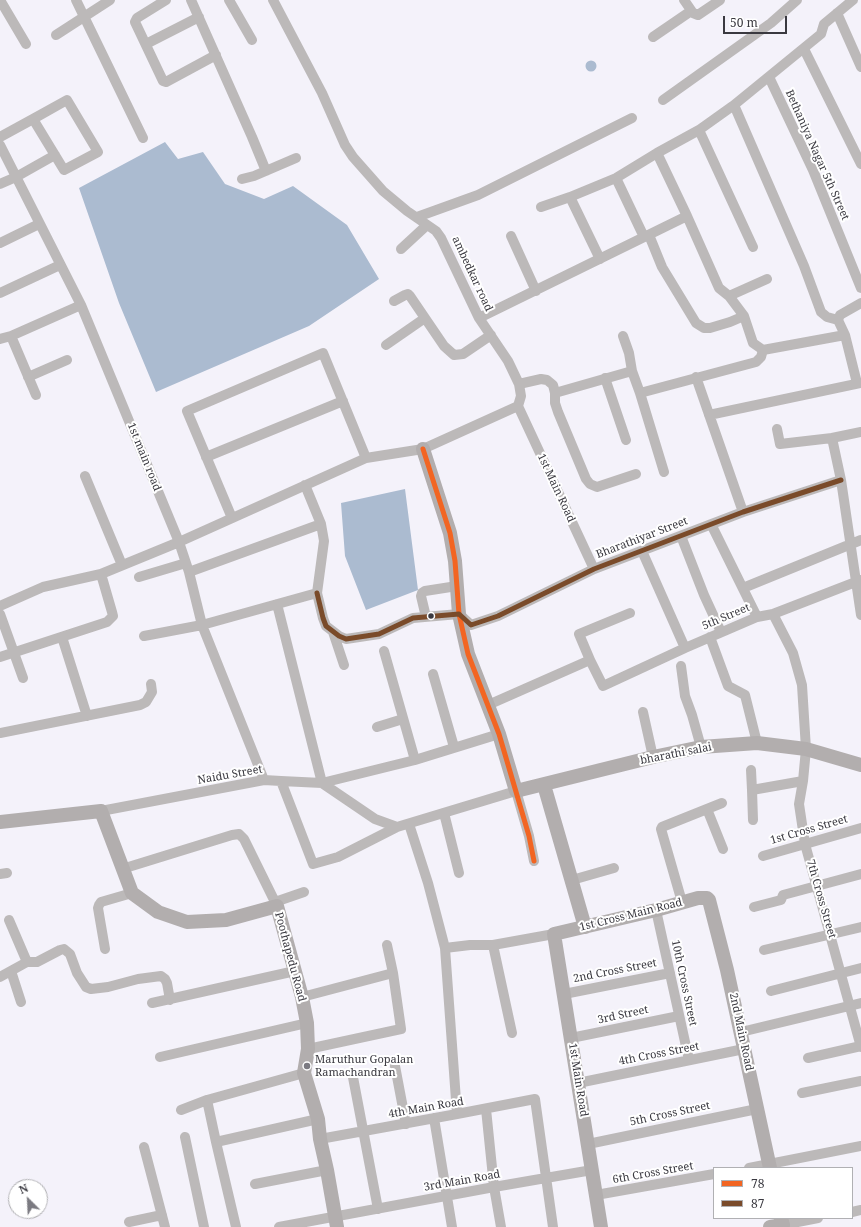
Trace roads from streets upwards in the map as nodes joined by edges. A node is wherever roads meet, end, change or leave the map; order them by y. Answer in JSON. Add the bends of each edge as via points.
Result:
{"nodes":[{"id":1,"x":76,"y":0,"type":"edge"},
{"id":2,"x":110,"y":0,"type":"edge"},
{"id":3,"x":166,"y":0,"type":"edge"},
{"id":4,"x":191,"y":0,"type":"edge"},
{"id":5,"x":229,"y":0,"type":"edge"},
{"id":6,"x":273,"y":0,"type":"edge"},
{"id":7,"x":684,"y":0,"type":"edge"},
{"id":8,"x":720,"y":0,"type":"edge"},
{"id":9,"x":797,"y":0,"type":"edge"},
{"id":10,"x":853,"y":0,"type":"edge"},
{"id":11,"x":1,"y":3,"type":"edge"},
{"id":12,"x":692,"y":12,"type":"junction"},
{"id":13,"x":837,"y":13,"type":"junction"},
{"id":14,"x":84,"y":16,"type":"junction"},
{"id":15,"x":199,"y":17,"type":"junction"},
{"id":16,"x":56,"y":35,"type":"dead end"},
{"id":17,"x":653,"y":37,"type":"dead end"},
{"id":18,"x":252,"y":40,"type":"dead end"},
{"id":19,"x":26,"y":44,"type":"dead end"},
{"id":20,"x":146,"y":44,"type":"junction"},
{"id":21,"x":804,"y":49,"type":"junction"},
{"id":22,"x":216,"y":55,"type":"junction"},
{"id":23,"x":861,"y":67,"type":"edge"},
{"id":24,"x":769,"y":77,"type":"junction"},
{"id":25,"x":663,"y":100,"type":"dead end"},
{"id":26,"x":734,"y":105,"type":"junction"},
{"id":27,"x":632,"y":118,"type":"dead end"},
{"id":28,"x":33,"y":119,"type":"junction"},
{"id":29,"x":699,"y":130,"type":"junction"},
{"id":30,"x":0,"y":137,"type":"edge"},
{"id":31,"x":143,"y":138,"type":"dead end"},
{"id":32,"x":0,"y":145,"type":"edge"},
{"id":33,"x":657,"y":153,"type":"junction"},
{"id":34,"x":55,"y":155,"type":"junction"},
{"id":35,"x":296,"y":158,"type":"dead end"},
{"id":36,"x":861,"y":164,"type":"edge"},
{"id":37,"x":266,"y":171,"type":"junction"},
{"id":38,"x":16,"y":177,"type":"junction"},
{"id":39,"x":242,"y":178,"type":"dead end"},
{"id":40,"x":616,"y":178,"type":"junction"},
{"id":41,"x":0,"y":184,"type":"edge"},
{"id":42,"x":570,"y":197,"type":"junction"},
{"id":43,"x":541,"y":207,"type":"dead end"},
{"id":44,"x":687,"y":216,"type":"junction"},
{"id":45,"x":417,"y":217,"type":"junction"},
{"id":46,"x":39,"y":224,"type":"junction"},
{"id":47,"x":427,"y":224,"type":"junction"},
{"id":48,"x":511,"y":236,"type":"dead end"},
{"id":49,"x":646,"y":236,"type":"junction"},
{"id":50,"x":0,"y":243,"type":"edge"},
{"id":51,"x":753,"y":247,"type":"dead end"},
{"id":52,"x":401,"y":249,"type":"dead end"},
{"id":53,"x":600,"y":259,"type":"junction"},
{"id":54,"x":60,"y":265,"type":"junction"},
{"id":55,"x":766,"y":279,"type":"dead end"},
{"id":56,"x":861,"y":288,"type":"edge"},
{"id":57,"x":536,"y":291,"type":"junction"},
{"id":58,"x":0,"y":293,"type":"edge"},
{"id":59,"x":729,"y":296,"type":"junction"},
{"id":60,"x":394,"y":301,"type":"dead end"},
{"id":61,"x":861,"y":303,"type":"edge"},
{"id":62,"x":81,"y":305,"type":"junction"},
{"id":63,"x":744,"y":316,"type":"junction"},
{"id":64,"x":425,"y":318,"type":"junction"},
{"id":65,"x":479,"y":318,"type":"junction"},
{"id":66,"x":838,"y":320,"type":"junction"},
{"id":67,"x":491,"y":335,"type":"junction"},
{"id":68,"x":845,"y":335,"type":"junction"},
{"id":69,"x":11,"y":336,"type":"junction"},
{"id":70,"x":623,"y":336,"type":"dead end"},
{"id":71,"x":0,"y":339,"type":"edge"},
{"id":72,"x":386,"y":345,"type":"dead end"},
{"id":73,"x":763,"y":350,"type":"junction"},
{"id":74,"x":67,"y":360,"type":"dead end"},
{"id":75,"x":632,"y":371,"type":"junction"},
{"id":76,"x":28,"y":377,"type":"junction"},
{"id":77,"x":696,"y":377,"type":"junction"},
{"id":78,"x":604,"y":378,"type":"junction"},
{"id":79,"x":859,"y":383,"type":"edge"},
{"id":80,"x":519,"y":384,"type":"junction"},
{"id":81,"x":555,"y":393,"type":"junction"},
{"id":82,"x":640,"y":393,"type":"junction"},
{"id":83,"x":36,"y":395,"type":"dead end"},
{"id":84,"x":343,"y":401,"type":"junction"},
{"id":85,"x":518,"y":406,"type":"junction"},
{"id":86,"x":709,"y":415,"type":"junction"},
{"id":87,"x":777,"y":429,"type":"dead end"},
{"id":88,"x":861,"y":432,"type":"edge"},
{"id":89,"x":832,"y":438,"type":"junction"},
{"id":90,"x":626,"y":440,"type":"dead end"},
{"id":91,"x":423,"y":449,"type":"junction"},
{"id":92,"x":206,"y":457,"type":"junction"},
{"id":93,"x":366,"y":458,"type":"junction"},
{"id":94,"x":664,"y":472,"type":"dead end"},
{"id":95,"x":636,"y":474,"type":"dead end"},
{"id":96,"x":85,"y":476,"type":"dead end"},
{"id":97,"x":841,"y":480,"type":"junction"},
{"id":98,"x":305,"y":485,"type":"junction"},
{"id":99,"x":743,"y":512,"type":"junction"},
{"id":100,"x":232,"y":518,"type":"junction"},
{"id":101,"x":321,"y":524,"type":"junction"},
{"id":102,"x":711,"y":524,"type":"junction"},
{"id":103,"x":681,"y":536,"type":"junction"},
{"id":104,"x":861,"y":540,"type":"edge"},
{"id":105,"x":179,"y":542,"type":"junction"},
{"id":106,"x":851,"y":544,"type":"junction"},
{"id":107,"x":642,"y":551,"type":"junction"},
{"id":108,"x":122,"y":565,"type":"junction"},
{"id":109,"x":188,"y":567,"type":"junction"},
{"id":110,"x":594,"y":569,"type":"junction"},
{"id":111,"x":101,"y":574,"type":"junction"},
{"id":112,"x":139,"y":577,"type":"dead end"},
{"id":113,"x":858,"y":580,"type":"edge"},
{"id":114,"x":457,"y":586,"type":"junction"},
{"id":115,"x":743,"y":588,"type":"junction"},
{"id":116,"x":317,"y":593,"type":"junction"},
{"id":117,"x":277,"y":604,"type":"junction"},
{"id":118,"x":0,"y":606,"type":"edge"},
{"id":119,"x":630,"y":613,"type":"dead end"},
{"id":120,"x":0,"y":614,"type":"edge"},
{"id":121,"x":459,"y":614,"type":"junction"},
{"id":122,"x":773,"y":614,"type":"junction"},
{"id":123,"x":861,"y":615,"type":"edge"},
{"id":124,"x":426,"y":617,"type":"junction"},
{"id":125,"x":757,"y":617,"type":"junction"},
{"id":126,"x":202,"y":625,"type":"junction"},
{"id":127,"x":333,"y":632,"type":"junction"},
{"id":128,"x":721,"y":632,"type":"junction"},
{"id":129,"x":144,"y":636,"type":"dead end"},
{"id":130,"x":62,"y":637,"type":"junction"},
{"id":131,"x":710,"y":637,"type":"junction"},
{"id":132,"x":685,"y":648,"type":"junction"},
{"id":133,"x":384,"y":651,"type":"dead end"},
{"id":134,"x":13,"y":653,"type":"junction"},
{"id":135,"x":0,"y":657,"type":"edge"},
{"id":136,"x":590,"y":660,"type":"junction"},
{"id":137,"x":344,"y":665,"type":"dead end"},
{"id":138,"x":680,"y":666,"type":"dead end"},
{"id":139,"x":433,"y":674,"type":"dead end"},
{"id":140,"x":23,"y":678,"type":"dead end"},
{"id":141,"x":151,"y":684,"type":"dead end"},
{"id":142,"x":488,"y":705,"type":"junction"},
{"id":143,"x":643,"y":712,"type":"dead end"},
{"id":144,"x":87,"y":716,"type":"junction"},
{"id":145,"x":403,"y":719,"type":"junction"},
{"id":146,"x":377,"y":727,"type":"dead end"},
{"id":147,"x":0,"y":733,"type":"edge"},
{"id":148,"x":499,"y":734,"type":"junction"},
{"id":149,"x":757,"y":743,"type":"junction"},
{"id":150,"x":454,"y":747,"type":"junction"},
{"id":151,"x":701,"y":747,"type":"junction"},
{"id":152,"x":806,"y":750,"type":"junction"},
{"id":153,"x":652,"y":758,"type":"junction"},
{"id":154,"x":415,"y":760,"type":"junction"},
{"id":155,"x":861,"y":765,"type":"edge"},
{"id":156,"x":751,"y":770,"type":"dead end"},
{"id":157,"x":264,"y":780,"type":"junction"},
{"id":158,"x":281,"y":781,"type":"junction"},
{"id":159,"x":803,"y":781,"type":"junction"},
{"id":160,"x":322,"y":783,"type":"junction"},
{"id":161,"x":544,"y":785,"type":"junction"},
{"id":162,"x":752,"y":790,"type":"junction"},
{"id":163,"x":516,"y":791,"type":"junction"},
{"id":164,"x":722,"y":803,"type":"dead end"},
{"id":165,"x":707,"y":809,"type":"junction"},
{"id":166,"x":101,"y":811,"type":"junction"},
{"id":167,"x":444,"y":813,"type":"junction"},
{"id":168,"x":753,"y":820,"type":"dead end"},
{"id":169,"x":0,"y":822,"type":"edge"},
{"id":170,"x":409,"y":824,"type":"junction"},
{"id":171,"x":397,"y":827,"type":"junction"},
{"id":172,"x":861,"y":828,"type":"edge"},
{"id":173,"x":805,"y":844,"type":"junction"},
{"id":174,"x":723,"y":849,"type":"dead end"},
{"id":175,"x":763,"y":856,"type":"dead end"},
{"id":176,"x":534,"y":861,"type":"dead end"},
{"id":177,"x":614,"y":868,"type":"dead end"},
{"id":178,"x":122,"y":869,"type":"junction"},
{"id":179,"x":459,"y":873,"type":"dead end"},
{"id":180,"x":861,"y":874,"type":"edge"},
{"id":181,"x":572,"y":880,"type":"junction"},
{"id":182,"x":816,"y":886,"type":"junction"},
{"id":183,"x":304,"y":892,"type":"dead end"},
{"id":184,"x":132,"y":893,"type":"junction"},
{"id":185,"x":706,"y":898,"type":"joint"},
{"id":186,"x":682,"y":902,"type":"junction"},
{"id":187,"x":276,"y":904,"type":"junction"},
{"id":188,"x":754,"y":907,"type":"dead end"},
{"id":189,"x":656,"y":910,"type":"junction"},
{"id":190,"x":9,"y":920,"type":"dead end"},
{"id":191,"x":585,"y":927,"type":"junction"},
{"id":192,"x":861,"y":927,"type":"edge"},
{"id":193,"x":554,"y":934,"type":"junction"},
{"id":194,"x":831,"y":935,"type":"junction"},
{"id":195,"x":387,"y":945,"type":"dead end"},
{"id":196,"x":494,"y":945,"type":"junction"},
{"id":197,"x":445,"y":948,"type":"junction"},
{"id":198,"x":105,"y":949,"type":"dead end"},
{"id":199,"x":764,"y":950,"type":"dead end"},
{"id":200,"x":27,"y":962,"type":"junction"},
{"id":201,"x":861,"y":968,"type":"edge"},
{"id":202,"x":11,"y":971,"type":"junction"},
{"id":203,"x":295,"y":971,"type":"junction"},
{"id":204,"x":670,"y":972,"type":"junction"},
{"id":205,"x":393,"y":973,"type":"junction"},
{"id":206,"x":841,"y":973,"type":"junction"},
{"id":207,"x":0,"y":977,"type":"edge"},
{"id":208,"x":772,"y":991,"type":"dead end"},
{"id":209,"x":564,"y":994,"type":"junction"},
{"id":210,"x":302,"y":997,"type":"junction"},
{"id":211,"x":170,"y":1000,"type":"junction"},
{"id":212,"x":21,"y":1002,"type":"dead end"},
{"id":213,"x":152,"y":1003,"type":"dead end"},
{"id":214,"x":861,"y":1003,"type":"edge"},
{"id":215,"x":850,"y":1006,"type":"junction"},
{"id":216,"x":679,"y":1016,"type":"junction"},
{"id":217,"x":307,"y":1023,"type":"junction"},
{"id":218,"x":741,"y":1032,"type":"junction"},
{"id":219,"x":512,"y":1033,"type":"dead end"},
{"id":220,"x":571,"y":1038,"type":"junction"},
{"id":221,"x":861,"y":1047,"type":"edge"},
{"id":222,"x":308,"y":1049,"type":"junction"},
{"id":223,"x":744,"y":1049,"type":"junction"},
{"id":224,"x":160,"y":1057,"type":"dead end"},
{"id":225,"x":808,"y":1058,"type":"dead end"},
{"id":226,"x":689,"y":1060,"type":"junction"},
{"id":227,"x":396,"y":1066,"type":"dead end"},
{"id":228,"x":352,"y":1072,"type":"dead end"},
{"id":229,"x":304,"y":1073,"type":"junction"},
{"id":230,"x":861,"y":1081,"type":"edge"},
{"id":231,"x":578,"y":1083,"type":"junction"},
{"id":232,"x":802,"y":1093,"type":"dead end"},
{"id":233,"x":207,"y":1100,"type":"junction"},
{"id":234,"x":486,"y":1109,"type":"junction"},
{"id":235,"x":757,"y":1109,"type":"junction"},
{"id":236,"x":181,"y":1110,"type":"dead end"},
{"id":237,"x":457,"y":1114,"type":"junction"},
{"id":238,"x":434,"y":1118,"type":"junction"},
{"id":239,"x":318,"y":1119,"type":"junction"},
{"id":240,"x":406,"y":1124,"type":"junction"},
{"id":241,"x":363,"y":1131,"type":"junction"},
{"id":242,"x":185,"y":1138,"type":"dead end"},
{"id":243,"x":320,"y":1139,"type":"junction"},
{"id":244,"x":216,"y":1142,"type":"junction"},
{"id":245,"x":588,"y":1144,"type":"junction"},
{"id":246,"x":861,"y":1146,"type":"edge"},
{"id":247,"x":144,"y":1147,"type":"dead end"},
{"id":248,"x":770,"y":1166,"type":"edge"},
{"id":249,"x":760,"y":1167,"type":"edge"},
{"id":250,"x":327,"y":1170,"type":"junction"},
{"id":251,"x":592,"y":1170,"type":"junction"},
{"id":252,"x":713,"y":1174,"type":"edge"},
{"id":253,"x":546,"y":1178,"type":"junction"},
{"id":254,"x":255,"y":1184,"type":"dead end"},
{"id":255,"x":494,"y":1187,"type":"junction"},
{"id":256,"x":596,"y":1195,"type":"junction"},
{"id":257,"x":447,"y":1196,"type":"junction"},
{"id":258,"x":378,"y":1209,"type":"junction"},
{"id":259,"x":162,"y":1215,"type":"junction"},
{"id":260,"x":812,"y":1219,"type":"edge"},
{"id":261,"x":129,"y":1222,"type":"dead end"},
{"id":262,"x":337,"y":1222,"type":"edge"},
{"id":263,"x":779,"y":1224,"type":"edge"},
{"id":264,"x":165,"y":1227,"type":"edge"},
{"id":265,"x":204,"y":1227,"type":"edge"},
{"id":266,"x":236,"y":1227,"type":"edge"},
{"id":267,"x":279,"y":1227,"type":"edge"},
{"id":268,"x":452,"y":1227,"type":"edge"},
{"id":269,"x":501,"y":1227,"type":"edge"},
{"id":270,"x":553,"y":1227,"type":"edge"},
{"id":271,"x":601,"y":1227,"type":"edge"}],
"edges":[{"from":1,"to":14,"type":"street"},
{"from":2,"to":14,"type":"street"},
{"from":3,"to":20,"type":"street","via":[[135,19]]},
{"from":4,"to":15,"type":"street"},
{"from":5,"to":18,"type":"street"},
{"from":6,"to":45,"type":"street","name":"ambedkar road","via":[[353,158],[383,191]]},
{"from":7,"to":12,"type":"street"},
{"from":8,"to":12,"type":"street","via":[[701,14]]},
{"from":9,"to":25,"type":"street","via":[[771,23]]},
{"from":10,"to":13,"type":"street"},
{"from":11,"to":19,"type":"street"},
{"from":12,"to":17,"type":"street"},
{"from":13,"to":21,"type":"street","via":[[824,24],[821,34]]},
{"from":13,"to":23,"type":"street"},
{"from":14,"to":16,"type":"street"},
{"from":14,"to":31,"type":"street"},
{"from":15,"to":20,"type":"street"},
{"from":15,"to":22,"type":"street"},
{"from":20,"to":22,"type":"street","via":[[164,82]]},
{"from":21,"to":24,"type":"street"},
{"from":21,"to":36,"type":"street"},
{"from":22,"to":37,"type":"street"},
{"from":24,"to":26,"type":"street"},
{"from":24,"to":56,"type":"street","name":"Bethaniya Nagar 5th Street","via":[[813,170]]},
{"from":26,"to":29,"type":"street"},
{"from":26,"to":66,"type":"street","via":[[804,266],[821,312]]},
{"from":27,"to":45,"type":"street","via":[[478,196]]},
{"from":28,"to":30,"type":"street"},
{"from":28,"to":34,"type":"street"},
{"from":28,"to":34,"type":"street","via":[[67,100],[98,152],[64,170]]},
{"from":29,"to":33,"type":"street"},
{"from":29,"to":51,"type":"street"},
{"from":32,"to":38,"type":"street","name":"1st main road"},
{"from":33,"to":40,"type":"street"},
{"from":33,"to":44,"type":"street"},
{"from":34,"to":38,"type":"street"},
{"from":35,"to":37,"type":"street"},
{"from":37,"to":39,"type":"street"},
{"from":38,"to":41,"type":"street"},
{"from":38,"to":46,"type":"street","name":"1st main road"},
{"from":40,"to":42,"type":"street"},
{"from":40,"to":49,"type":"street"},
{"from":42,"to":43,"type":"street"},
{"from":42,"to":53,"type":"street"},
{"from":44,"to":49,"type":"street"},
{"from":44,"to":59,"type":"street","via":[[720,288]]},
{"from":45,"to":47,"type":"street","name":"ambedkar road"},
{"from":46,"to":50,"type":"street"},
{"from":46,"to":54,"type":"street","name":"1st main road"},
{"from":47,"to":52,"type":"street"},
{"from":47,"to":65,"type":"street","name":"ambedkar road","via":[[442,238]]},
{"from":48,"to":57,"type":"street"},
{"from":49,"to":53,"type":"street"},
{"from":49,"to":63,"type":"street","via":[[696,323],[704,328],[710,328]]},
{"from":53,"to":57,"type":"street"},
{"from":54,"to":58,"type":"street"},
{"from":54,"to":62,"type":"street","name":"1st main road"},
{"from":55,"to":59,"type":"street"},
{"from":57,"to":65,"type":"street"},
{"from":59,"to":63,"type":"street"},
{"from":60,"to":64,"type":"street","via":[[408,294]]},
{"from":61,"to":66,"type":"street","via":[[840,315]]},
{"from":62,"to":69,"type":"street"},
{"from":62,"to":105,"type":"street","name":"1st main road"},
{"from":63,"to":73,"type":"street","via":[[753,343]]},
{"from":64,"to":67,"type":"street","via":[[444,346],[454,355],[463,354]]},
{"from":64,"to":72,"type":"street"},
{"from":65,"to":67,"type":"street","name":"ambedkar road"},
{"from":66,"to":68,"type":"street"},
{"from":67,"to":80,"type":"street","name":"ambedkar road"},
{"from":68,"to":73,"type":"street"},
{"from":68,"to":79,"type":"street"},
{"from":69,"to":71,"type":"street"},
{"from":69,"to":76,"type":"street"},
{"from":70,"to":75,"type":"street"},
{"from":73,"to":77,"type":"street","via":[[756,362]]},
{"from":74,"to":76,"type":"street"},
{"from":75,"to":78,"type":"street"},
{"from":75,"to":82,"type":"street"},
{"from":76,"to":83,"type":"street"},
{"from":77,"to":82,"type":"street"},
{"from":77,"to":86,"type":"street"},
{"from":78,"to":81,"type":"street"},
{"from":78,"to":90,"type":"street"},
{"from":79,"to":86,"type":"street"},
{"from":80,"to":81,"type":"street","via":[[541,378],[553,385]]},
{"from":80,"to":85,"type":"street","name":"ambedkar road","via":[[521,396]]},
{"from":81,"to":95,"type":"street","via":[[558,412],[590,484],[597,488]]},
{"from":82,"to":94,"type":"street"},
{"from":84,"to":92,"type":"street"},
{"from":84,"to":92,"type":"street","via":[[323,353],[187,411]]},
{"from":84,"to":93,"type":"street"},
{"from":85,"to":91,"type":"street"},
{"from":85,"to":110,"type":"street","name":"1st Main Road"},
{"from":86,"to":99,"type":"street"},
{"from":87,"to":89,"type":"street","via":[[780,444]]},
{"from":88,"to":89,"type":"street"},
{"from":89,"to":97,"type":"street"},
{"from":91,"to":93,"type":"street"},
{"from":91,"to":114,"type":"street","via":[[450,533]]},
{"from":92,"to":100,"type":"street"},
{"from":93,"to":98,"type":"street"},
{"from":96,"to":108,"type":"street"},
{"from":97,"to":99,"type":"street","name":"Bharathiyar Street"},
{"from":97,"to":106,"type":"street"},
{"from":98,"to":100,"type":"street"},
{"from":98,"to":101,"type":"street"},
{"from":99,"to":102,"type":"street","name":"Bharathiyar Street"},
{"from":100,"to":105,"type":"street"},
{"from":101,"to":109,"type":"street"},
{"from":101,"to":116,"type":"street","via":[[324,541]]},
{"from":102,"to":103,"type":"street","name":"Bharathiyar Street"},
{"from":102,"to":115,"type":"street"},
{"from":103,"to":107,"type":"street","name":"Bharathiyar Street"},
{"from":103,"to":128,"type":"street"},
{"from":104,"to":106,"type":"street"},
{"from":105,"to":108,"type":"street"},
{"from":105,"to":109,"type":"street","name":"1st main road"},
{"from":106,"to":113,"type":"street"},
{"from":106,"to":115,"type":"street"},
{"from":107,"to":110,"type":"street","name":"Bharathiyar Street"},
{"from":107,"to":132,"type":"street"},
{"from":108,"to":111,"type":"street"},
{"from":109,"to":112,"type":"street"},
{"from":109,"to":126,"type":"street","name":"1st main road"},
{"from":110,"to":121,"type":"street","name":"Bharathiyar Street","via":[[498,616],[472,625]]},
{"from":111,"to":118,"type":"street","via":[[43,587]]},
{"from":111,"to":130,"type":"street","via":[[113,616],[107,622]]},
{"from":113,"to":122,"type":"street","name":"5th Street"},
{"from":113,"to":123,"type":"street"},
{"from":114,"to":121,"type":"street"},
{"from":114,"to":124,"type":"street","via":[[425,591],[422,594]]},
{"from":115,"to":125,"type":"street"},
{"from":116,"to":117,"type":"street"},
{"from":116,"to":127,"type":"street","via":[[326,626]]},
{"from":117,"to":126,"type":"street"},
{"from":117,"to":160,"type":"street"},
{"from":119,"to":136,"type":"street","via":[[579,634]]},
{"from":120,"to":134,"type":"street"},
{"from":121,"to":124,"type":"street"},
{"from":121,"to":142,"type":"street","via":[[468,654]]},
{"from":122,"to":125,"type":"street","name":"5th Street"},
{"from":122,"to":152,"type":"street","name":"7th Cross Street","via":[[793,653],[802,685]]},
{"from":124,"to":127,"type":"street","via":[[413,618],[380,634],[346,639]]},
{"from":125,"to":128,"type":"street","name":"5th Street"},
{"from":126,"to":129,"type":"street"},
{"from":126,"to":157,"type":"street","name":"1st main road"},
{"from":127,"to":137,"type":"street"},
{"from":128,"to":131,"type":"street","name":"5th Street"},
{"from":130,"to":134,"type":"street"},
{"from":130,"to":144,"type":"street"},
{"from":131,"to":132,"type":"street","name":"5th Street"},
{"from":131,"to":149,"type":"street","via":[[728,686],[745,695]]},
{"from":132,"to":136,"type":"street","name":"5th Street","via":[[603,686]]},
{"from":133,"to":145,"type":"street"},
{"from":134,"to":135,"type":"street"},
{"from":134,"to":140,"type":"street"},
{"from":136,"to":142,"type":"street"},
{"from":138,"to":151,"type":"street","via":[[685,696]]},
{"from":139,"to":150,"type":"street"},
{"from":141,"to":144,"type":"street","via":[[152,692],[146,702]]},
{"from":142,"to":148,"type":"street"},
{"from":143,"to":153,"type":"street"},
{"from":144,"to":147,"type":"street"},
{"from":145,"to":146,"type":"street"},
{"from":145,"to":154,"type":"street"},
{"from":148,"to":150,"type":"street"},
{"from":148,"to":163,"type":"street"},
{"from":149,"to":151,"type":"street","name":"bharathi salai"},
{"from":149,"to":152,"type":"street","name":"bharathi salai"},
{"from":150,"to":154,"type":"street"},
{"from":151,"to":153,"type":"street","name":"bharathi salai"},
{"from":152,"to":155,"type":"street","name":"bharathi salai"},
{"from":152,"to":159,"type":"street","name":"7th Cross Street"},
{"from":153,"to":161,"type":"street","name":"bharathi salai"},
{"from":154,"to":160,"type":"street"},
{"from":156,"to":162,"type":"street"},
{"from":157,"to":158,"type":"street","name":"Naidu Street"},
{"from":157,"to":166,"type":"street","name":"Naidu Street"},
{"from":158,"to":160,"type":"street","name":"Naidu Street"},
{"from":158,"to":171,"type":"street","via":[[314,864],[338,857]]},
{"from":159,"to":162,"type":"street"},
{"from":159,"to":173,"type":"street","name":"7th Cross Street","via":[[799,804]]},
{"from":160,"to":171,"type":"street","via":[[375,819]]},
{"from":161,"to":163,"type":"street","name":"bharathi salai"},
{"from":161,"to":181,"type":"street"},
{"from":162,"to":168,"type":"street"},
{"from":163,"to":167,"type":"street"},
{"from":163,"to":176,"type":"street"},
{"from":164,"to":165,"type":"street"},
{"from":165,"to":174,"type":"street"},
{"from":165,"to":186,"type":"street","via":[[660,829]]},
{"from":166,"to":169,"type":"street"},
{"from":166,"to":178,"type":"street"},
{"from":167,"to":170,"type":"street"},
{"from":167,"to":179,"type":"street"},
{"from":170,"to":171,"type":"street"},
{"from":170,"to":197,"type":"street"},
{"from":172,"to":173,"type":"street","name":"1st Cross Street"},
{"from":173,"to":175,"type":"street","name":"1st Cross Street"},
{"from":173,"to":182,"type":"street","name":"7th Cross Street"},
{"from":177,"to":181,"type":"street"},
{"from":178,"to":184,"type":"street"},
{"from":178,"to":187,"type":"street","via":[[239,834],[244,839]]},
{"from":180,"to":182,"type":"street"},
{"from":181,"to":191,"type":"street"},
{"from":182,"to":188,"type":"street","via":[[783,895],[781,900]]},
{"from":182,"to":194,"type":"street","name":"7th Cross Street"},
{"from":183,"to":187,"type":"street"},
{"from":184,"to":187,"type":"street","name":"Poothapedu Road","via":[[158,912],[187,922],[226,920]]},
{"from":184,"to":198,"type":"street","via":[[101,902],[99,905]]},
{"from":185,"to":186,"type":"street","name":"1st Cross Main Road"},
{"from":185,"to":218,"type":"street","name":"2nd Main Road","via":[[727,970]]},
{"from":186,"to":189,"type":"street","name":"1st Cross Main Road"},
{"from":187,"to":203,"type":"street","name":"Poothapedu Road"},
{"from":189,"to":191,"type":"street","name":"1st Cross Main Road"},
{"from":189,"to":204,"type":"street","name":"10th Cross Street"},
{"from":190,"to":200,"type":"street"},
{"from":191,"to":193,"type":"street","name":"1st Cross Main Road"},
{"from":192,"to":194,"type":"street"},
{"from":193,"to":196,"type":"street"},
{"from":193,"to":209,"type":"street","name":"1st Main Road"},
{"from":194,"to":199,"type":"street"},
{"from":194,"to":206,"type":"street","name":"7th Cross Street"},
{"from":195,"to":205,"type":"street"},
{"from":196,"to":197,"type":"street"},
{"from":196,"to":219,"type":"street"},
{"from":197,"to":237,"type":"street"},
{"from":200,"to":202,"type":"street"},
{"from":200,"to":211,"type":"street","via":[[38,962],[64,949],[70,954],[86,987],[108,987],[161,976],[167,983]]},
{"from":201,"to":206,"type":"street"},
{"from":202,"to":207,"type":"street"},
{"from":202,"to":212,"type":"street"},
{"from":203,"to":210,"type":"street","name":"Poothapedu Road"},
{"from":203,"to":211,"type":"street"},
{"from":204,"to":209,"type":"street","name":"2nd Cross Street"},
{"from":204,"to":216,"type":"street","name":"10th Cross Street"},
{"from":205,"to":210,"type":"street"},
{"from":205,"to":222,"type":"street","via":[[401,1029]]},
{"from":206,"to":208,"type":"street"},
{"from":206,"to":215,"type":"street","name":"7th Cross Street"},
{"from":209,"to":220,"type":"street","name":"1st Main Road"},
{"from":210,"to":217,"type":"street","name":"Poothapedu Road"},
{"from":211,"to":213,"type":"street"},
{"from":214,"to":215,"type":"street"},
{"from":215,"to":218,"type":"street"},
{"from":215,"to":221,"type":"street","name":"7th Cross Street"},
{"from":216,"to":220,"type":"street","name":"3rd Street"},
{"from":216,"to":226,"type":"street","name":"10th Cross Street"},
{"from":217,"to":222,"type":"street","name":"Poothapedu Road"},
{"from":217,"to":224,"type":"street"},
{"from":218,"to":223,"type":"street","name":"2nd Main Road"},
{"from":220,"to":231,"type":"street","name":"1st Main Road"},
{"from":221,"to":225,"type":"street"},
{"from":222,"to":229,"type":"street","name":"Poothapedu Road"},
{"from":223,"to":226,"type":"street","name":"4th Cross Street"},
{"from":223,"to":235,"type":"street","name":"2nd Main Road"},
{"from":226,"to":231,"type":"street","name":"4th Cross Street"},
{"from":227,"to":240,"type":"street"},
{"from":228,"to":241,"type":"street"},
{"from":229,"to":233,"type":"street"},
{"from":229,"to":239,"type":"street","name":"Poothapedu Road"},
{"from":230,"to":232,"type":"street"},
{"from":231,"to":245,"type":"street","name":"1st Main Road"},
{"from":233,"to":236,"type":"street"},
{"from":233,"to":244,"type":"street"},
{"from":234,"to":237,"type":"street","name":"4th Main Road"},
{"from":234,"to":253,"type":"street","name":"4th Main Road","via":[[535,1099]]},
{"from":234,"to":255,"type":"street"},
{"from":235,"to":245,"type":"street","name":"5th Cross Street"},
{"from":235,"to":248,"type":"street","name":"2nd Main Road"},
{"from":237,"to":238,"type":"street","name":"4th Main Road"},
{"from":238,"to":240,"type":"street","name":"4th Main Road"},
{"from":238,"to":257,"type":"street"},
{"from":239,"to":243,"type":"street","name":"Poothapedu Road"},
{"from":239,"to":244,"type":"street"},
{"from":240,"to":241,"type":"street","name":"4th Main Road"},
{"from":241,"to":243,"type":"street","name":"4th Main Road"},
{"from":241,"to":258,"type":"street"},
{"from":242,"to":265,"type":"street"},
{"from":243,"to":250,"type":"street","name":"Poothapedu Road"},
{"from":244,"to":266,"type":"street"},
{"from":245,"to":251,"type":"street","name":"1st Main Road"},
{"from":246,"to":248,"type":"street"},
{"from":247,"to":259,"type":"street"},
{"from":248,"to":249,"type":"street"},
{"from":250,"to":254,"type":"street"},
{"from":250,"to":262,"type":"street","name":"Poothapedu Road"},
{"from":251,"to":253,"type":"street","name":"3rd Main Road"},
{"from":251,"to":256,"type":"street","name":"1st Main Road"},
{"from":252,"to":256,"type":"street","name":"6th Cross Street"},
{"from":253,"to":255,"type":"street","name":"3rd Main Road"},
{"from":253,"to":270,"type":"street"},
{"from":255,"to":257,"type":"street","name":"3rd Main Road"},
{"from":255,"to":269,"type":"street"},
{"from":256,"to":271,"type":"street","name":"1st Main Road"},
{"from":257,"to":258,"type":"street","name":"3rd Main Road"},
{"from":257,"to":268,"type":"street"},
{"from":258,"to":262,"type":"street","name":"3rd Main Road"},
{"from":259,"to":261,"type":"street"},
{"from":259,"to":264,"type":"street"},
{"from":260,"to":263,"type":"street"},
{"from":262,"to":267,"type":"street","name":"3rd Main Road"}]}
